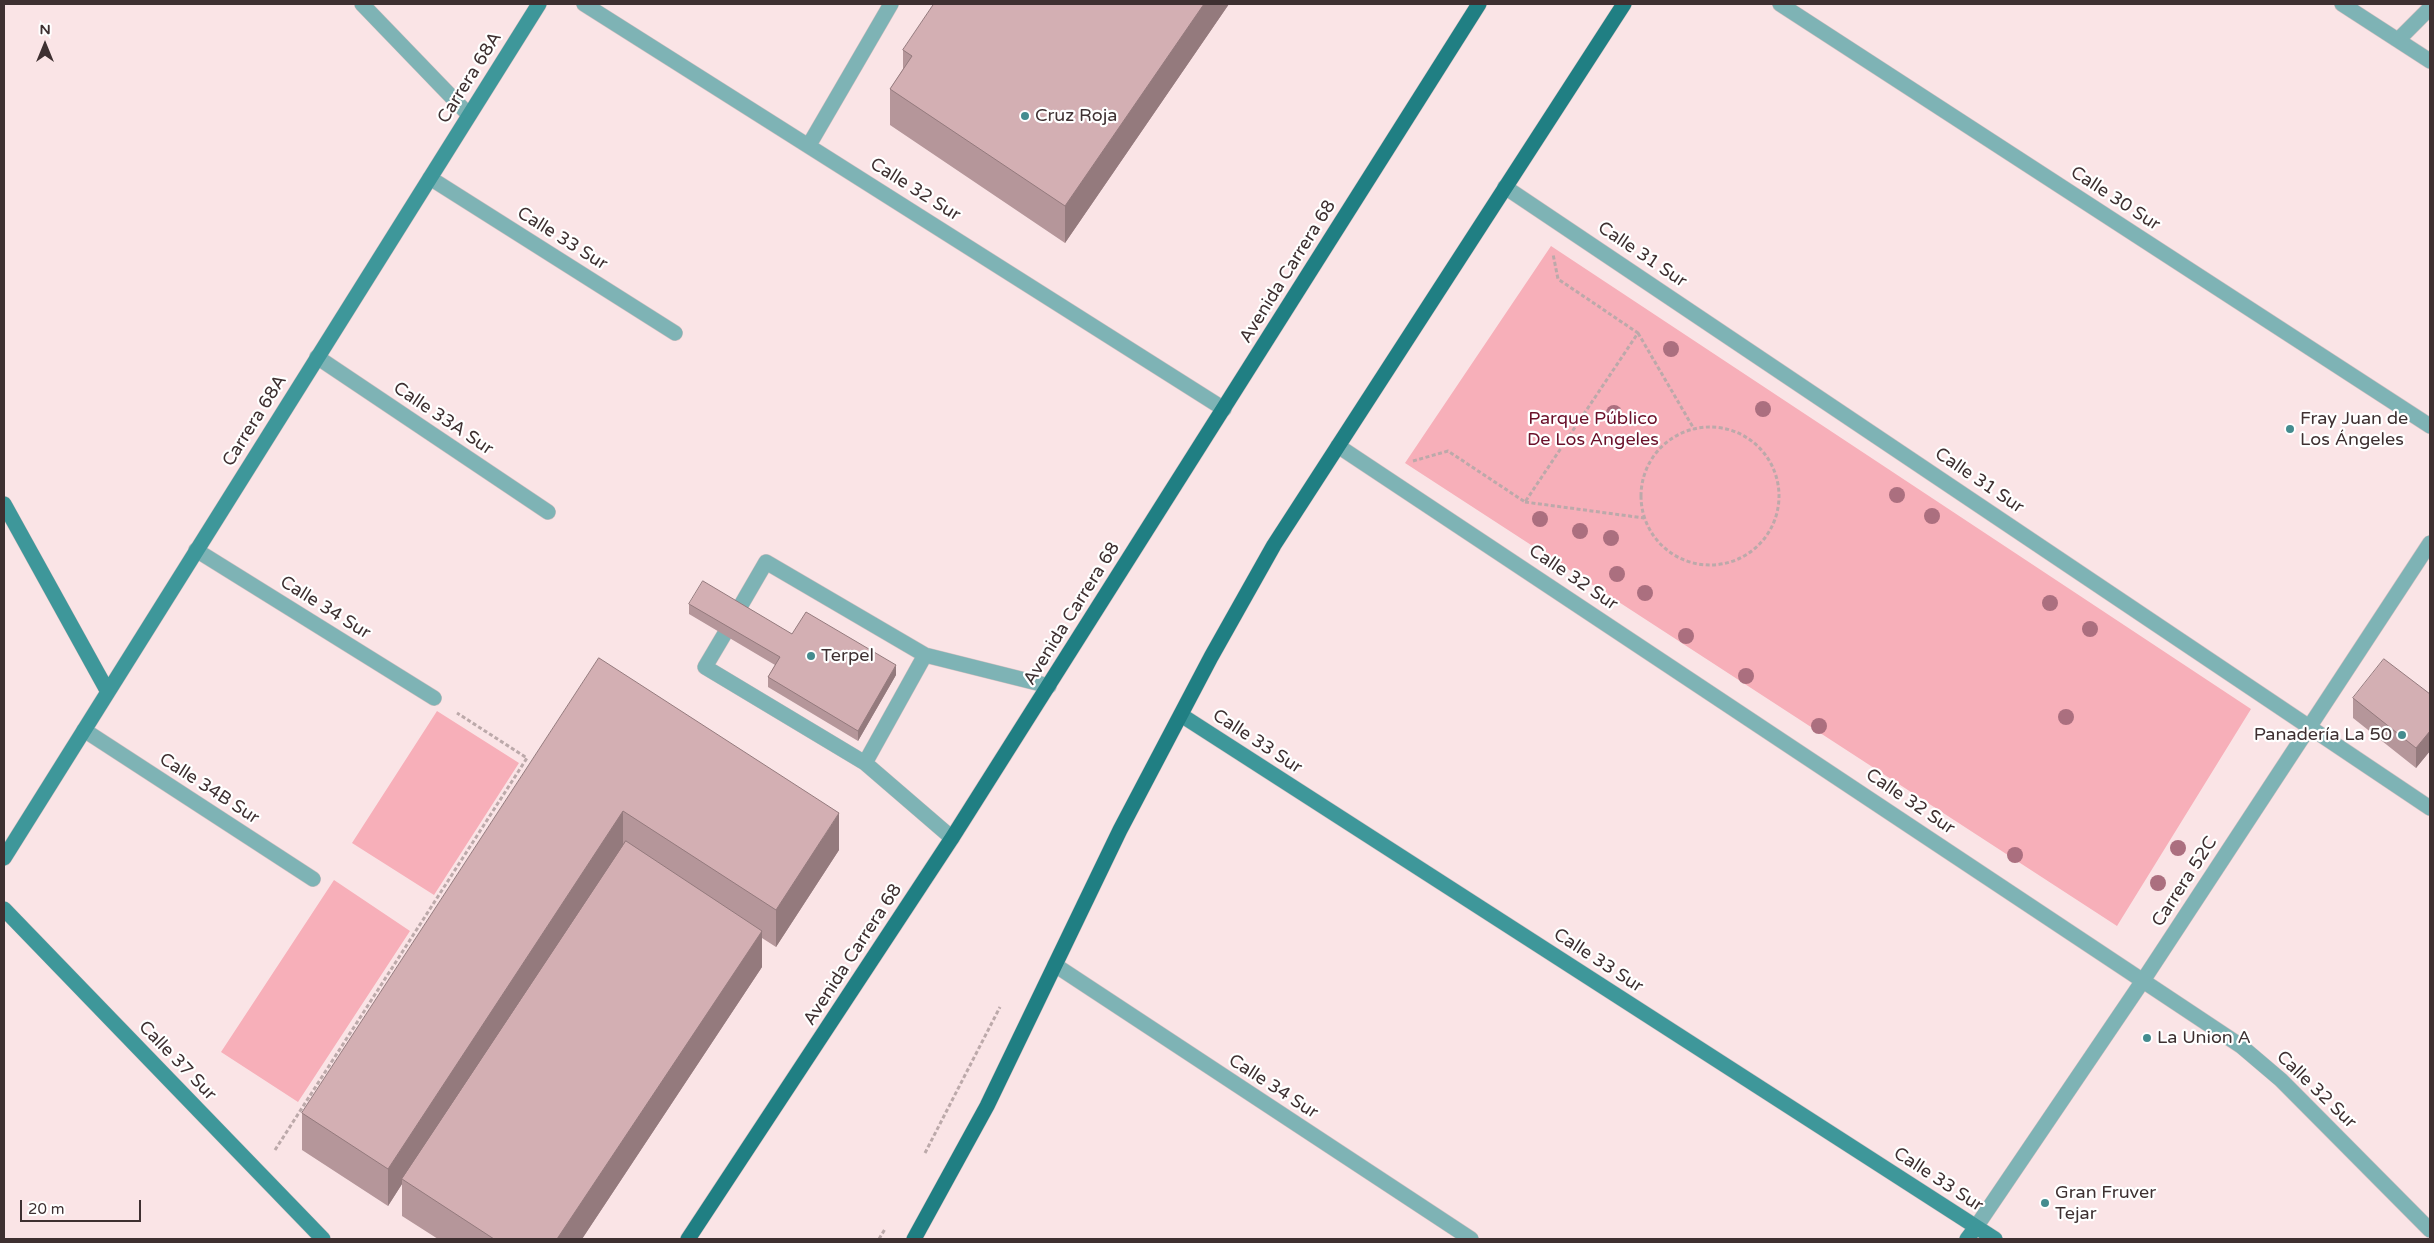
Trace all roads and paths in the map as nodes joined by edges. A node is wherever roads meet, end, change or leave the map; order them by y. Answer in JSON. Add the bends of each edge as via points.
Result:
{"nodes":[{"id":1,"x":362,"y":4,"type":"edge"},
{"id":2,"x":539,"y":4,"type":"edge"},
{"id":3,"x":584,"y":4,"type":"edge"},
{"id":4,"x":891,"y":4,"type":"edge"},
{"id":5,"x":1479,"y":4,"type":"edge"},
{"id":6,"x":1624,"y":4,"type":"edge"},
{"id":7,"x":1780,"y":4,"type":"edge"},
{"id":8,"x":2342,"y":4,"type":"edge"},
{"id":9,"x":2430,"y":8,"type":"edge"},
{"id":10,"x":2398,"y":40,"type":"junction"},
{"id":11,"x":2430,"y":61,"type":"edge"},
{"id":12,"x":469,"y":115,"type":"junction"},
{"id":13,"x":809,"y":146,"type":"junction"},
{"id":14,"x":430,"y":178,"type":"junction"},
{"id":15,"x":1505,"y":187,"type":"junction"},
{"id":16,"x":1544,"y":212,"type":"junction"},
{"id":17,"x":675,"y":333,"type":"dead end"},
{"id":18,"x":1638,"y":333,"type":"junction"},
{"id":19,"x":317,"y":357,"type":"junction"},
{"id":20,"x":1224,"y":409,"type":"junction"},
{"id":21,"x":2430,"y":426,"type":"edge"},
{"id":22,"x":1694,"y":429,"type":"junction"},
{"id":23,"x":1338,"y":446,"type":"junction"},
{"id":24,"x":1376,"y":472,"type":"junction"},
{"id":25,"x":1525,"y":502,"type":"junction"},
{"id":26,"x":4,"y":504,"type":"edge"},
{"id":27,"x":548,"y":512,"type":"dead end"},
{"id":28,"x":1644,"y":518,"type":"junction"},
{"id":29,"x":2430,"y":543,"type":"edge"},
{"id":30,"x":196,"y":550,"type":"junction"},
{"id":31,"x":738,"y":612,"type":"edge"},
{"id":32,"x":724,"y":635,"type":"edge"},
{"id":33,"x":925,"y":655,"type":"junction"},
{"id":34,"x":1049,"y":686,"type":"junction"},
{"id":35,"x":108,"y":692,"type":"junction"},
{"id":36,"x":434,"y":698,"type":"joint"},
{"id":37,"x":1181,"y":715,"type":"junction"},
{"id":38,"x":2310,"y":726,"type":"junction"},
{"id":39,"x":84,"y":730,"type":"junction"},
{"id":40,"x":865,"y":763,"type":"junction"},
{"id":41,"x":2430,"y":808,"type":"edge"},
{"id":42,"x":952,"y":838,"type":"junction"},
{"id":43,"x":4,"y":858,"type":"edge"},
{"id":44,"x":313,"y":879,"type":"dead end"},
{"id":45,"x":4,"y":909,"type":"edge"},
{"id":46,"x":1055,"y":965,"type":"junction"},
{"id":47,"x":2144,"y":979,"type":"junction"},
{"id":48,"x":274,"y":1152,"type":"dead end"},
{"id":49,"x":2430,"y":1230,"type":"edge"},
{"id":50,"x":1972,"y":1233,"type":"edge"},
{"id":51,"x":323,"y":1239,"type":"edge"},
{"id":52,"x":688,"y":1239,"type":"edge"},
{"id":53,"x":914,"y":1239,"type":"edge"},
{"id":54,"x":1471,"y":1239,"type":"edge"},
{"id":55,"x":1995,"y":1239,"type":"edge"}],
"edges":[{"from":1,"to":12,"type":"street"},
{"from":2,"to":12,"type":"street","name":"Carrera 68A"},
{"from":3,"to":13,"type":"street","name":"Calle 32 Sur"},
{"from":4,"to":13,"type":"street"},
{"from":5,"to":20,"type":"main road","name":"Avenida Carrera 68"},
{"from":6,"to":15,"type":"main road"},
{"from":7,"to":21,"type":"street","name":"Calle 30 Sur"},
{"from":8,"to":10,"type":"street"},
{"from":9,"to":10,"type":"street"},
{"from":10,"to":11,"type":"street"},
{"from":12,"to":14,"type":"street","name":"Carrera 68A"},
{"from":13,"to":20,"type":"street","name":"Calle 32 Sur"},
{"from":14,"to":17,"type":"street","name":"Calle 33 Sur"},
{"from":14,"to":19,"type":"street","name":"Carrera 68A"},
{"from":15,"to":16,"type":"street","name":"Calle 31 Sur"},
{"from":15,"to":23,"type":"main road"},
{"from":16,"to":18,"type":"path","via":[[1558,279]]},
{"from":16,"to":38,"type":"street","name":"Calle 31 Sur"},
{"from":18,"to":22,"type":"path"},
{"from":18,"to":25,"type":"path"},
{"from":19,"to":27,"type":"street","name":"Calle 33A Sur"},
{"from":19,"to":30,"type":"street","name":"Carrera 68A"},
{"from":20,"to":34,"type":"main road","name":"Avenida Carrera 68"},
{"from":22,"to":28,"type":"path","via":[[1673,438],[1655,453],[1645,473],[1640,495]]},
{"from":22,"to":28,"type":"path","via":[[1716,428],[1738,434],[1758,446],[1771,464],[1779,486],[1778,508],[1771,530],[1757,548],[1737,560],[1714,565],[1692,563],[1671,554],[1655,538]]},
{"from":23,"to":24,"type":"street","name":"Calle 32 Sur"},
{"from":23,"to":37,"type":"main road","via":[[1274,545]]},
{"from":24,"to":25,"type":"path","via":[[1448,451]]},
{"from":24,"to":47,"type":"street","name":"Calle 32 Sur"},
{"from":25,"to":28,"type":"path"},
{"from":26,"to":35,"type":"street"},
{"from":29,"to":38,"type":"street","name":"Carrera 52C"},
{"from":30,"to":35,"type":"street","name":"Carrera 68A"},
{"from":30,"to":36,"type":"street","name":"Calle 34 Sur"},
{"from":31,"to":33,"type":"street","via":[[766,562]]},
{"from":32,"to":40,"type":"street","via":[[705,667]]},
{"from":33,"to":34,"type":"street"},
{"from":33,"to":40,"type":"street"},
{"from":34,"to":42,"type":"main road","name":"Avenida Carrera 68"},
{"from":35,"to":39,"type":"street","name":"Carrera 68A"},
{"from":36,"to":48,"type":"path","via":[[527,758]]},
{"from":37,"to":46,"type":"main road","via":[[1120,830]]},
{"from":37,"to":50,"type":"street","name":"Calle 33 Sur"},
{"from":38,"to":41,"type":"street","name":"Calle 31 Sur"},
{"from":38,"to":47,"type":"street","name":"Carrera 52C"},
{"from":39,"to":43,"type":"street","name":"Carrera 68A"},
{"from":39,"to":44,"type":"street","name":"Calle 34B Sur"},
{"from":40,"to":42,"type":"street"},
{"from":42,"to":52,"type":"main road","name":"Avenida Carrera 68"},
{"from":45,"to":51,"type":"street","name":"Calle 37 Sur"},
{"from":46,"to":53,"type":"main road","via":[[987,1106]]},
{"from":46,"to":54,"type":"street","name":"Calle 34 Sur"},
{"from":47,"to":49,"type":"street","name":"Calle 32 Sur","via":[[2241,1046],[2281,1080]]},
{"from":47,"to":50,"type":"street","name":"Carrera 52C"},
{"from":50,"to":55,"type":"street","name":"Calle 33 Sur"}]}
